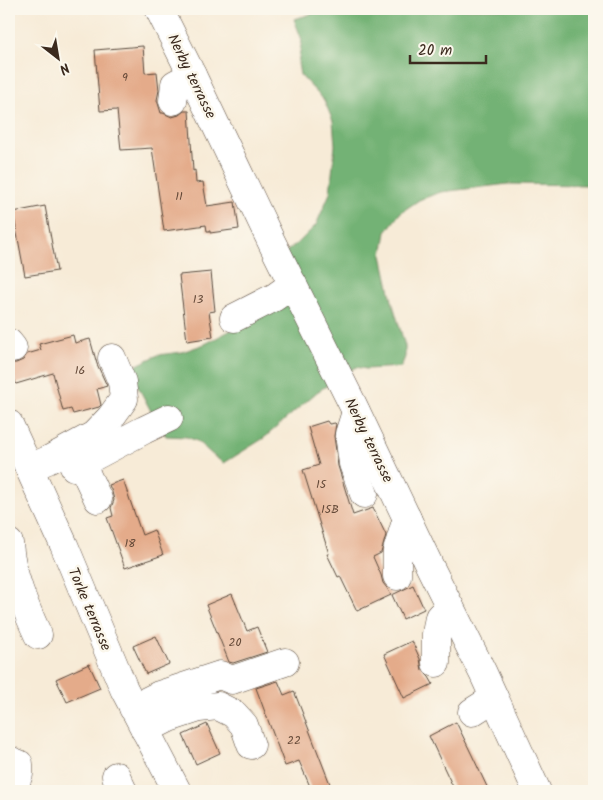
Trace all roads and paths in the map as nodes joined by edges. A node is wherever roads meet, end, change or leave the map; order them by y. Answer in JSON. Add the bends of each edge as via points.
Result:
{"nodes":[{"id":1,"x":159,"y":9,"type":"edge"},
{"id":2,"x":192,"y":74,"type":"junction"},
{"id":3,"x":172,"y":101,"type":"dead end"},
{"id":4,"x":292,"y":284,"type":"junction"},
{"id":5,"x":234,"y":318,"type":"dead end"},
{"id":6,"x":112,"y":358,"type":"dead end"},
{"id":7,"x":356,"y":412,"type":"junction"},
{"id":8,"x":169,"y":418,"type":"dead end"},
{"id":9,"x":9,"y":424,"type":"edge"},
{"id":10,"x":81,"y":463,"type":"junction"},
{"id":11,"x":33,"y":477,"type":"junction"},
{"id":12,"x":364,"y":494,"type":"dead end"},
{"id":13,"x":98,"y":499,"type":"dead end"},
{"id":14,"x":407,"y":518,"type":"junction"},
{"id":15,"x":9,"y":543,"type":"edge"},
{"id":16,"x":397,"y":576,"type":"dead end"},
{"id":17,"x":450,"y":607,"type":"junction"},
{"id":18,"x":38,"y":635,"type":"dead end"},
{"id":19,"x":285,"y":662,"type":"dead end"},
{"id":20,"x":436,"y":662,"type":"dead end"},
{"id":21,"x":139,"y":719,"type":"junction"},
{"id":22,"x":251,"y":745,"type":"dead end"},
{"id":23,"x":9,"y":760,"type":"edge"},
{"id":24,"x":9,"y":789,"type":"edge"},
{"id":25,"x":177,"y":791,"type":"edge"},
{"id":26,"x":538,"y":791,"type":"edge"}],
"edges":[{"from":1,"to":2,"type":"street","name":"Nerby terrasse"},
{"from":2,"to":3,"type":"street","via":[[176,84]]},
{"from":2,"to":4,"type":"street","name":"Nerby terrasse"},
{"from":4,"to":5,"type":"street","via":[[275,298]]},
{"from":4,"to":7,"type":"street","name":"Nerby terrasse"},
{"from":6,"to":11,"type":"street","via":[[122,382],[124,399],[94,436],[48,460]]},
{"from":7,"to":12,"type":"street","via":[[349,434],[353,464]]},
{"from":7,"to":14,"type":"street","name":"Nerby terrasse"},
{"from":8,"to":10,"type":"street"},
{"from":9,"to":11,"type":"street","name":"Torke terrasse"},
{"from":10,"to":11,"type":"street"},
{"from":10,"to":13,"type":"street"},
{"from":11,"to":21,"type":"street","name":"Torke terrasse","via":[[64,545],[108,672],[124,689]]},
{"from":14,"to":16,"type":"street","via":[[397,551]]},
{"from":14,"to":17,"type":"street","name":"Nerby terrasse"},
{"from":15,"to":18,"type":"street","via":[[19,587]]},
{"from":17,"to":20,"type":"street","via":[[439,618]]},
{"from":17,"to":26,"type":"street","name":"Nerby terrasse","via":[[483,705]]},
{"from":19,"to":21,"type":"street","via":[[232,680],[220,675],[159,695]]},
{"from":21,"to":22,"type":"street","via":[[169,718],[199,708],[218,706],[234,714],[244,725]]},
{"from":21,"to":25,"type":"street","name":"Torke terrasse"},
{"from":23,"to":24,"type":"street","via":[[19,764],[19,774],[14,787]]}]}
